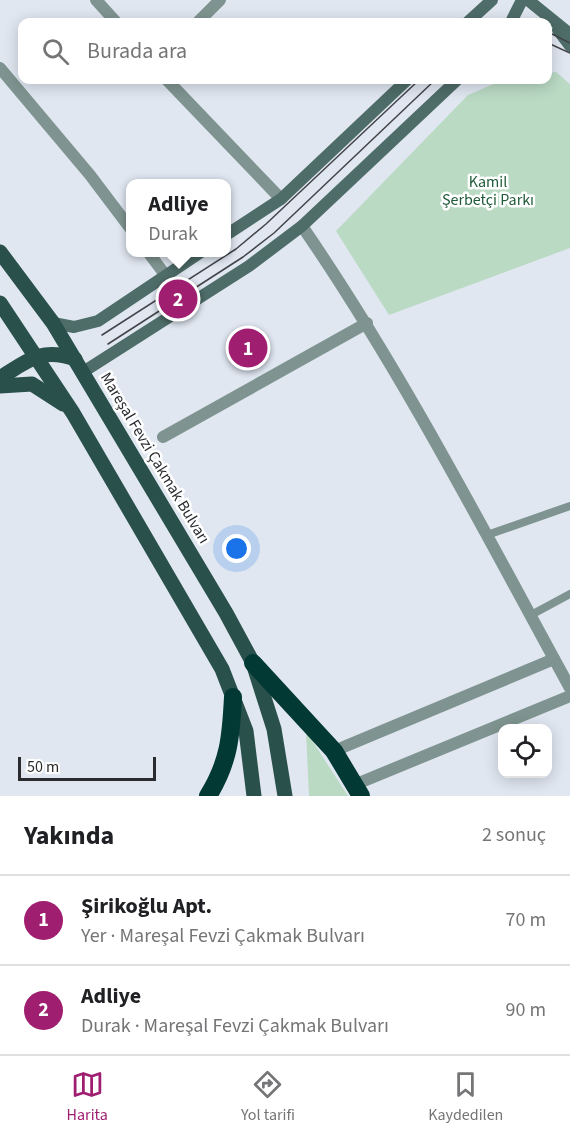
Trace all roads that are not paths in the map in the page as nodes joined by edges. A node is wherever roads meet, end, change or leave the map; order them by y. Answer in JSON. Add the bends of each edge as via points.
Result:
{"nodes":[{"id":1,"x":96,"y":0,"type":"edge"},
{"id":2,"x":220,"y":0,"type":"edge"},
{"id":3,"x":492,"y":0,"type":"edge"},
{"id":4,"x":522,"y":0,"type":"edge"},
{"id":5,"x":528,"y":0,"type":"edge"},
{"id":6,"x":548,"y":17,"type":"edge"},
{"id":7,"x":112,"y":18,"type":"edge"},
{"id":8,"x":202,"y":18,"type":"edge"},
{"id":9,"x":472,"y":18,"type":"edge"},
{"id":10,"x":513,"y":18,"type":"edge"},
{"id":11,"x":552,"y":20,"type":"edge"},
{"id":12,"x":552,"y":22,"type":"edge"},
{"id":13,"x":570,"y":34,"type":"edge"},
{"id":14,"x":570,"y":46,"type":"edge"},
{"id":15,"x":0,"y":68,"type":"edge"},
{"id":16,"x":170,"y":84,"type":"edge"},
{"id":17,"x":403,"y":84,"type":"edge"},
{"id":18,"x":453,"y":84,"type":"edge"},
{"id":19,"x":281,"y":199,"type":"junction"},
{"id":20,"x":126,"y":223,"type":"edge"},
{"id":21,"x":302,"y":226,"type":"junction"},
{"id":22,"x":231,"y":233,"type":"edge"},
{"id":23,"x":0,"y":252,"type":"edge"},
{"id":24,"x":152,"y":257,"type":"edge"},
{"id":25,"x":194,"y":257,"type":"edge"},
{"id":26,"x":166,"y":276,"type":"junction"},
{"id":27,"x":0,"y":303,"type":"edge"},
{"id":28,"x":53,"y":323,"type":"junction"},
{"id":29,"x":367,"y":323,"type":"junction"},
{"id":30,"x":36,"y":355,"type":"junction"},
{"id":31,"x":79,"y":365,"type":"junction"},
{"id":32,"x":0,"y":378,"type":"edge"},
{"id":33,"x":0,"y":386,"type":"edge"},
{"id":34,"x":73,"y":413,"type":"junction"},
{"id":35,"x":163,"y":437,"type":"dead end"},
{"id":36,"x":570,"y":506,"type":"edge"},
{"id":37,"x":487,"y":535,"type":"junction"},
{"id":38,"x":570,"y":594,"type":"edge"},
{"id":39,"x":531,"y":615,"type":"junction"},
{"id":40,"x":554,"y":659,"type":"junction"},
{"id":41,"x":253,"y":663,"type":"junction"},
{"id":42,"x":570,"y":688,"type":"edge"},
{"id":43,"x":570,"y":696,"type":"edge"},
{"id":44,"x":233,"y":697,"type":"junction"},
{"id":45,"x":334,"y":751,"type":"junction"},
{"id":46,"x":357,"y":790,"type":"edge"},
{"id":47,"x":208,"y":796,"type":"edge"},
{"id":48,"x":254,"y":796,"type":"edge"},
{"id":49,"x":285,"y":796,"type":"edge"}],
"edges":[{"from":1,"to":7,"type":"street"},
{"from":2,"to":8,"type":"street"},
{"from":3,"to":9,"type":"street"},
{"from":4,"to":10,"type":"street"},
{"from":5,"to":6,"type":"street"},
{"from":11,"to":13,"type":"street"},
{"from":12,"to":14,"type":"street"},
{"from":15,"to":20,"type":"street"},
{"from":16,"to":19,"type":"street"},
{"from":17,"to":19,"type":"street"},
{"from":18,"to":21,"type":"street"},
{"from":19,"to":22,"type":"street"},
{"from":21,"to":29,"type":"street"},
{"from":21,"to":31,"type":"street","via":[[249,266]]},
{"from":23,"to":28,"type":"main road","name":"Mareşal Fevzi Çakmak Bulvarı"},
{"from":24,"to":26,"type":"street"},
{"from":25,"to":26,"type":"street"},
{"from":26,"to":28,"type":"street","via":[[98,321],[74,327]]},
{"from":27,"to":30,"type":"main road"},
{"from":28,"to":31,"type":"main road","name":"Mareşal Fevzi Çakmak Bulvarı"},
{"from":29,"to":35,"type":"street"},
{"from":29,"to":37,"type":"street"},
{"from":30,"to":31,"type":"main road","via":[[60,354]]},
{"from":30,"to":32,"type":"main road"},
{"from":30,"to":34,"type":"main road"},
{"from":31,"to":41,"type":"main road","name":"Mareşal Fevzi Çakmak Bulvarı"},
{"from":33,"to":34,"type":"main road","via":[[32,384]]},
{"from":34,"to":44,"type":"main road","via":[[222,669]]},
{"from":36,"to":37,"type":"lane"},
{"from":37,"to":39,"type":"street"},
{"from":38,"to":39,"type":"lane"},
{"from":39,"to":40,"type":"street"},
{"from":40,"to":42,"type":"street"},
{"from":40,"to":45,"type":"street"},
{"from":41,"to":45,"type":"highway"},
{"from":41,"to":49,"type":"main road","name":"Mareşal Fevzi Çakmak Bulvarı","via":[[274,729]]},
{"from":43,"to":46,"type":"street"},
{"from":44,"to":47,"type":"highway","via":[[231,740],[221,774]]},
{"from":44,"to":48,"type":"main road","via":[[246,731]]},
{"from":45,"to":46,"type":"highway"}]}
